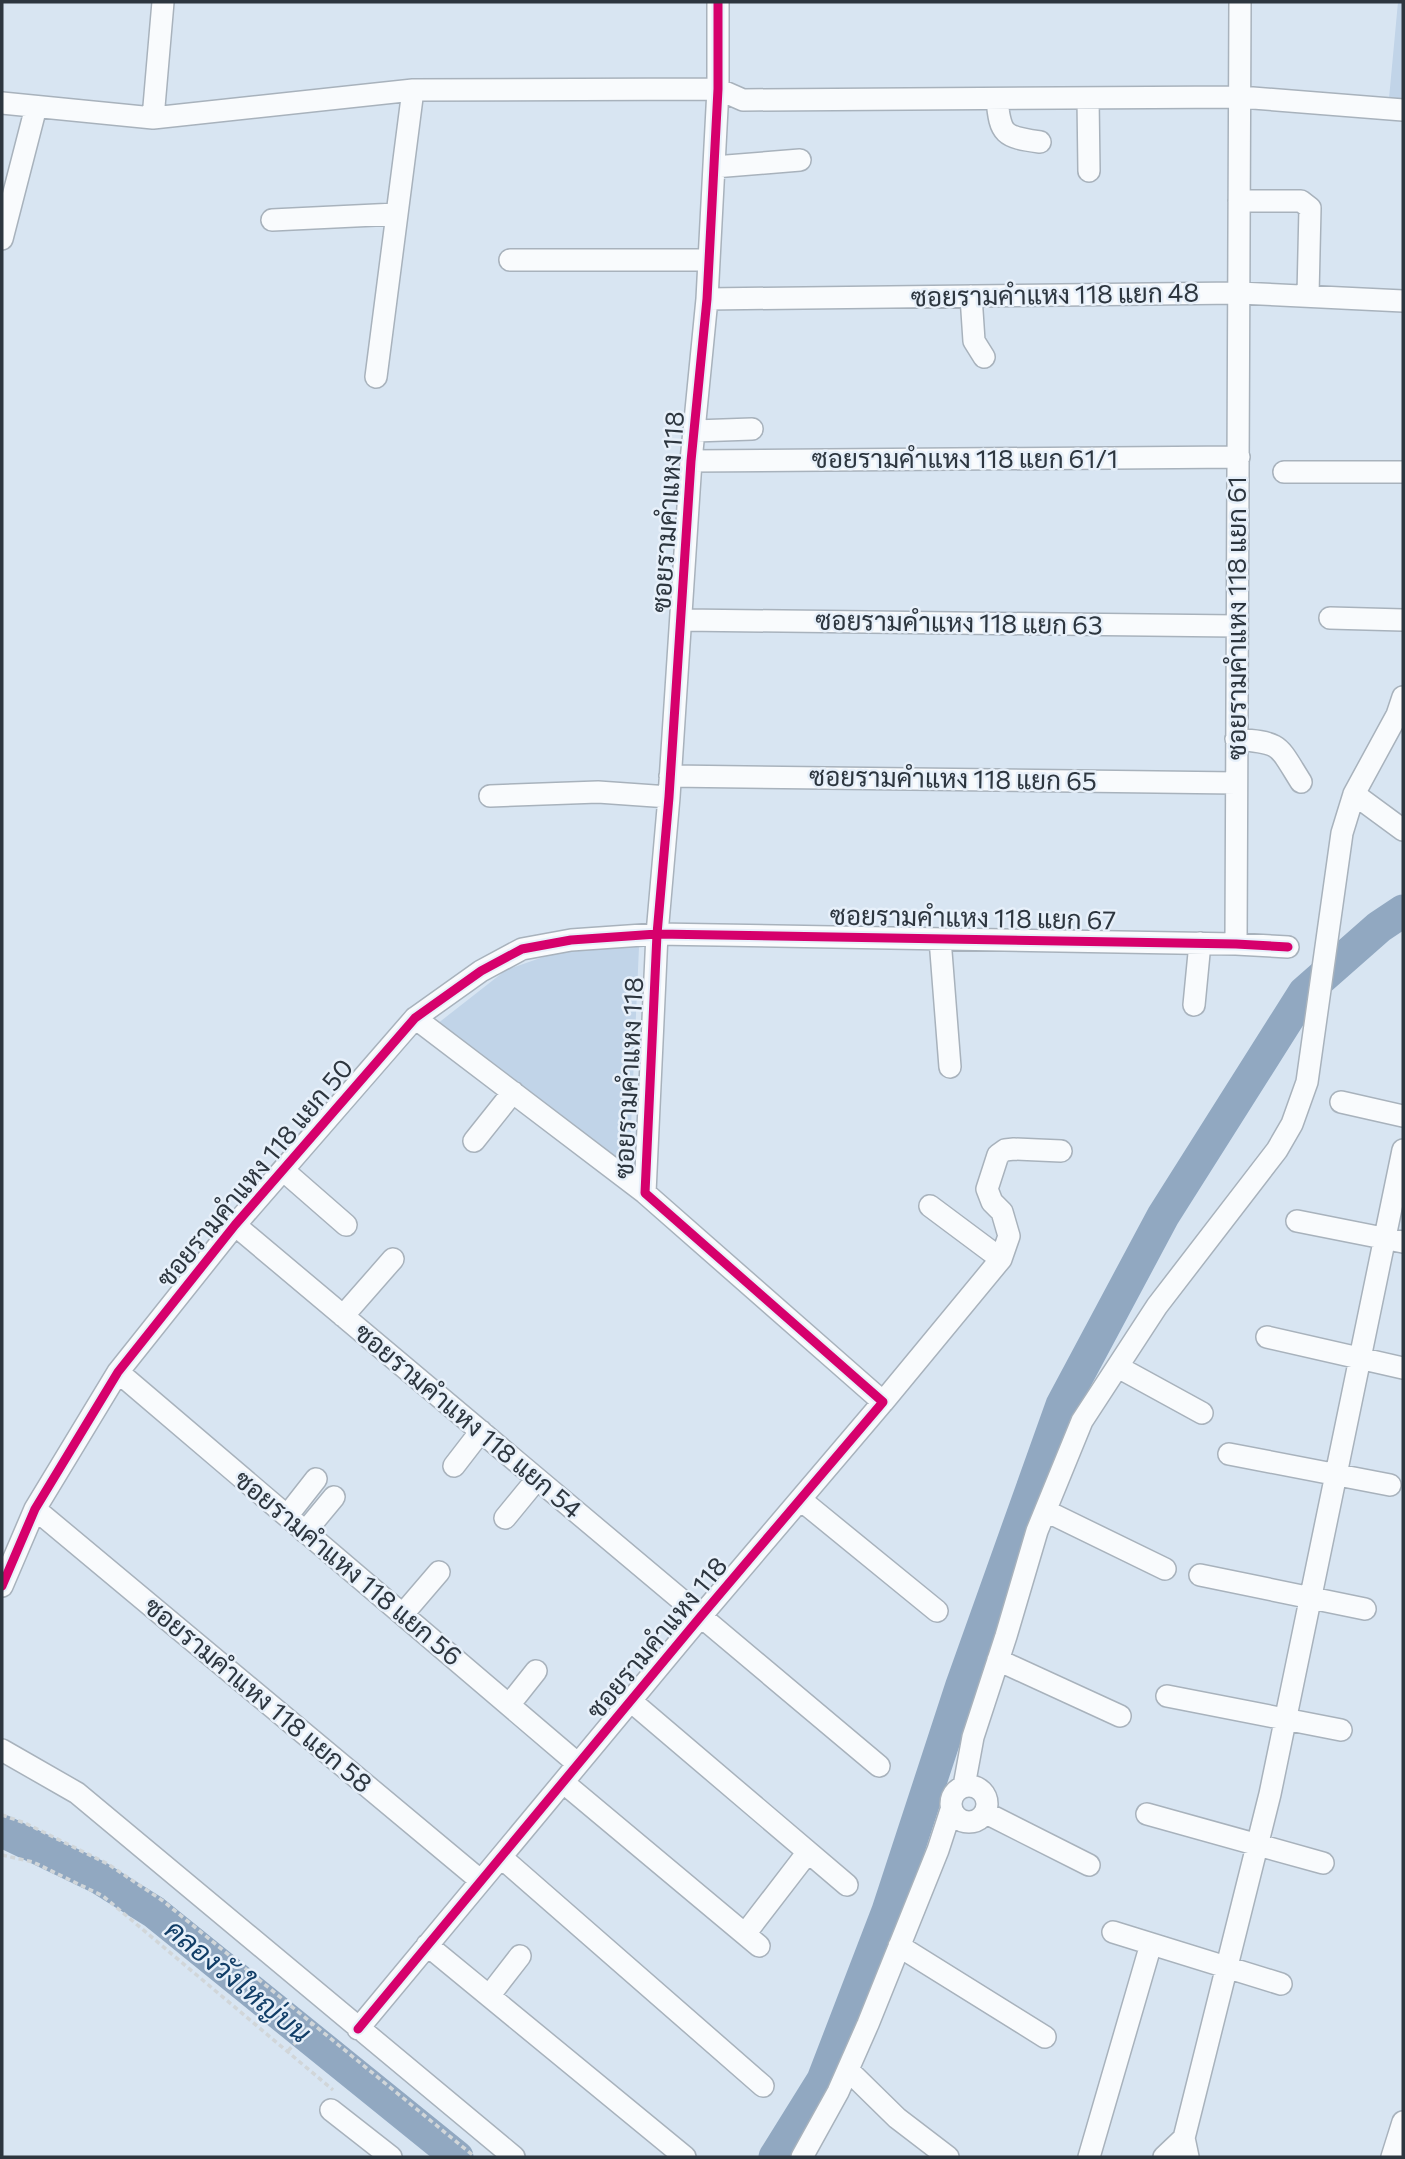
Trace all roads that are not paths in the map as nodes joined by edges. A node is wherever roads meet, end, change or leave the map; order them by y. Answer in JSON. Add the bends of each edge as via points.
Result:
{"nodes":[{"id":1,"x":163,"y":2,"type":"edge"},
{"id":2,"x":718,"y":2,"type":"edge"},
{"id":3,"x":1240,"y":2,"type":"edge"},
{"id":4,"x":718,"y":89,"type":"junction"},
{"id":5,"x":412,"y":90,"type":"junction"},
{"id":6,"x":1240,"y":97,"type":"junction"},
{"id":7,"x":1088,"y":98,"type":"junction"},
{"id":8,"x":997,"y":99,"type":"junction"},
{"id":9,"x":2,"y":103,"type":"edge"},
{"id":10,"x":36,"y":107,"type":"junction"},
{"id":11,"x":1403,"y":110,"type":"edge"},
{"id":12,"x":153,"y":118,"type":"junction"},
{"id":13,"x":1040,"y":142,"type":"dead end"},
{"id":14,"x":800,"y":160,"type":"dead end"},
{"id":15,"x":714,"y":167,"type":"junction"},
{"id":16,"x":1089,"y":171,"type":"dead end"},
{"id":17,"x":1239,"y":201,"type":"junction"},
{"id":18,"x":396,"y":214,"type":"junction"},
{"id":19,"x":272,"y":220,"type":"dead end"},
{"id":20,"x":2,"y":239,"type":"edge"},
{"id":21,"x":510,"y":260,"type":"dead end"},
{"id":22,"x":709,"y":260,"type":"junction"},
{"id":23,"x":1239,"y":293,"type":"junction"},
{"id":24,"x":1308,"y":295,"type":"junction"},
{"id":25,"x":971,"y":296,"type":"junction"},
{"id":26,"x":707,"y":299,"type":"junction"},
{"id":27,"x":1403,"y":301,"type":"edge"},
{"id":28,"x":984,"y":357,"type":"dead end"},
{"id":29,"x":376,"y":377,"type":"dead end"},
{"id":30,"x":752,"y":429,"type":"dead end"},
{"id":31,"x":695,"y":430,"type":"junction"},
{"id":32,"x":1238,"y":457,"type":"junction"},
{"id":33,"x":691,"y":461,"type":"junction"},
{"id":34,"x":1284,"y":472,"type":"dead end"},
{"id":35,"x":1403,"y":472,"type":"edge"},
{"id":36,"x":1330,"y":618,"type":"dead end"},
{"id":37,"x":681,"y":620,"type":"junction"},
{"id":38,"x":1403,"y":620,"type":"edge"},
{"id":39,"x":1236,"y":626,"type":"junction"},
{"id":40,"x":1403,"y":697,"type":"edge"},
{"id":41,"x":1236,"y":739,"type":"junction"},
{"id":42,"x":1301,"y":782,"type":"dead end"},
{"id":43,"x":1236,"y":783,"type":"junction"},
{"id":44,"x":669,"y":787,"type":"junction"},
{"id":45,"x":1354,"y":794,"type":"junction"},
{"id":46,"x":490,"y":796,"type":"dead end"},
{"id":47,"x":1403,"y":830,"type":"edge"},
{"id":48,"x":657,"y":934,"type":"junction"},
{"id":49,"x":940,"y":939,"type":"junction"},
{"id":50,"x":1200,"y":943,"type":"junction"},
{"id":51,"x":1236,"y":944,"type":"junction"},
{"id":52,"x":1288,"y":947,"type":"dead end"},
{"id":53,"x":1194,"y":1005,"type":"dead end"},
{"id":54,"x":415,"y":1018,"type":"junction"},
{"id":55,"x":950,"y":1067,"type":"dead end"},
{"id":56,"x":513,"y":1092,"type":"junction"},
{"id":57,"x":1341,"y":1102,"type":"dead end"},
{"id":58,"x":1403,"y":1116,"type":"edge"},
{"id":59,"x":474,"y":1141,"type":"dead end"},
{"id":60,"x":1403,"y":1150,"type":"edge"},
{"id":61,"x":1061,"y":1151,"type":"dead end"},
{"id":62,"x":283,"y":1170,"type":"junction"},
{"id":63,"x":645,"y":1193,"type":"junction"},
{"id":64,"x":930,"y":1206,"type":"dead end"},
{"id":65,"x":1297,"y":1221,"type":"dead end"},
{"id":66,"x":346,"y":1224,"type":"dead end"},
{"id":67,"x":235,"y":1226,"type":"junction"},
{"id":68,"x":1394,"y":1240,"type":"edge"},
{"id":69,"x":393,"y":1259,"type":"dead end"},
{"id":70,"x":1001,"y":1259,"type":"junction"},
{"id":71,"x":343,"y":1316,"type":"junction"},
{"id":72,"x":1267,"y":1337,"type":"dead end"},
{"id":73,"x":1360,"y":1358,"type":"junction"},
{"id":74,"x":1118,"y":1367,"type":"junction"},
{"id":75,"x":1403,"y":1368,"type":"edge"},
{"id":76,"x":118,"y":1372,"type":"junction"},
{"id":77,"x":883,"y":1402,"type":"junction"},
{"id":78,"x":1202,"y":1413,"type":"dead end"},
{"id":79,"x":481,"y":1431,"type":"junction"},
{"id":80,"x":1229,"y":1454,"type":"dead end"},
{"id":81,"x":454,"y":1466,"type":"dead end"},
{"id":82,"x":1336,"y":1475,"type":"junction"},
{"id":83,"x":316,"y":1479,"type":"dead end"},
{"id":84,"x":537,"y":1479,"type":"junction"},
{"id":85,"x":1390,"y":1485,"type":"dead end"},
{"id":86,"x":334,"y":1497,"type":"dead end"},
{"id":87,"x":801,"y":1500,"type":"junction"},
{"id":88,"x":34,"y":1509,"type":"junction"},
{"id":89,"x":1046,"y":1511,"type":"junction"},
{"id":90,"x":287,"y":1516,"type":"junction"},
{"id":91,"x":505,"y":1518,"type":"dead end"},
{"id":92,"x":305,"y":1532,"type":"junction"},
{"id":93,"x":1165,"y":1569,"type":"dead end"},
{"id":94,"x":439,"y":1572,"type":"dead end"},
{"id":95,"x":1199,"y":1574,"type":"dead end"},
{"id":96,"x":2,"y":1586,"type":"edge"},
{"id":97,"x":1311,"y":1598,"type":"junction"},
{"id":98,"x":1365,"y":1609,"type":"dead end"},
{"id":99,"x":937,"y":1611,"type":"dead end"},
{"id":100,"x":402,"y":1614,"type":"junction"},
{"id":101,"x":701,"y":1616,"type":"junction"},
{"id":102,"x":998,"y":1660,"type":"junction"},
{"id":103,"x":536,"y":1671,"type":"dead end"},
{"id":104,"x":1167,"y":1696,"type":"dead end"},
{"id":105,"x":632,"y":1702,"type":"junction"},
{"id":106,"x":509,"y":1704,"type":"junction"},
{"id":107,"x":1120,"y":1716,"type":"dead end"},
{"id":108,"x":1285,"y":1719,"type":"junction"},
{"id":109,"x":1341,"y":1730,"type":"dead end"},
{"id":110,"x":2,"y":1750,"type":"edge"},
{"id":111,"x":578,"y":1764,"type":"junction"},
{"id":112,"x":878,"y":1766,"type":"dead end"},
{"id":113,"x":564,"y":1783,"type":"junction"},
{"id":114,"x":964,"y":1786,"type":"junction"},
{"id":115,"x":951,"y":1810,"type":"junction"},
{"id":116,"x":986,"y":1812,"type":"junction"},
{"id":117,"x":1147,"y":1814,"type":"dead end"},
{"id":118,"x":1257,"y":1844,"type":"junction"},
{"id":119,"x":808,"y":1852,"type":"junction"},
{"id":120,"x":502,"y":1858,"type":"junction"},
{"id":121,"x":1323,"y":1863,"type":"dead end"},
{"id":122,"x":1089,"y":1866,"type":"dead end"},
{"id":123,"x":481,"y":1881,"type":"junction"},
{"id":124,"x":847,"y":1885,"type":"dead end"},
{"id":125,"x":1113,"y":1932,"type":"dead end"},
{"id":126,"x":1151,"y":1944,"type":"junction"},
{"id":127,"x":427,"y":1945,"type":"junction"},
{"id":128,"x":898,"y":1946,"type":"junction"},
{"id":129,"x":520,"y":1956,"type":"dead end"},
{"id":130,"x":1227,"y":1967,"type":"junction"},
{"id":131,"x":1281,"y":1984,"type":"dead end"},
{"id":132,"x":489,"y":1996,"type":"junction"},
{"id":133,"x":358,"y":2029,"type":"junction"},
{"id":134,"x":1045,"y":2037,"type":"dead end"},
{"id":135,"x":848,"y":2070,"type":"junction"},
{"id":136,"x":763,"y":2086,"type":"dead end"},
{"id":137,"x":335,"y":2103,"type":"road end"},
{"id":138,"x":1403,"y":2122,"type":"edge"},
{"id":139,"x":1186,"y":2147,"type":"edge"},
{"id":140,"x":391,"y":2157,"type":"edge"},
{"id":141,"x":514,"y":2157,"type":"edge"},
{"id":142,"x":685,"y":2157,"type":"edge"},
{"id":143,"x":802,"y":2157,"type":"edge"},
{"id":144,"x":948,"y":2157,"type":"edge"},
{"id":145,"x":1088,"y":2157,"type":"edge"},
{"id":146,"x":1164,"y":2157,"type":"edge"},
{"id":147,"x":1392,"y":2157,"type":"edge"}],
"edges":[{"from":1,"to":12,"type":"street"},
{"from":2,"to":4,"type":"street","name":"ซอยรามคำแหง 118"},
{"from":3,"to":6,"type":"street","name":"ซอยรามคำแหง 118 แยก 61"},
{"from":4,"to":5,"type":"street"},
{"from":4,"to":8,"type":"street","via":[[743,100]]},
{"from":4,"to":15,"type":"street","name":"ซอยรามคำแหง 118"},
{"from":5,"to":12,"type":"street"},
{"from":5,"to":18,"type":"street"},
{"from":6,"to":7,"type":"street"},
{"from":6,"to":11,"type":"street"},
{"from":6,"to":17,"type":"street","name":"ซอยรามคำแหง 118 แยก 61"},
{"from":7,"to":8,"type":"street"},
{"from":7,"to":16,"type":"street"},
{"from":8,"to":13,"type":"street","via":[[1005,133]]},
{"from":9,"to":10,"type":"street"},
{"from":10,"to":12,"type":"street"},
{"from":10,"to":20,"type":"street"},
{"from":14,"to":15,"type":"street"},
{"from":15,"to":22,"type":"street","name":"ซอยรามคำแหง 118"},
{"from":17,"to":23,"type":"street","name":"ซอยรามคำแหง 118 แยก 61"},
{"from":17,"to":24,"type":"street","via":[[1301,201],[1310,208]]},
{"from":18,"to":19,"type":"street"},
{"from":18,"to":29,"type":"street"},
{"from":21,"to":22,"type":"street"},
{"from":22,"to":26,"type":"street","name":"ซอยรามคำแหง 118"},
{"from":23,"to":24,"type":"street","name":"ซอยรามคำแหง 118 แยก 48"},
{"from":23,"to":25,"type":"street","name":"ซอยรามคำแหง 118 แยก 48"},
{"from":23,"to":32,"type":"street","name":"ซอยรามคำแหง 118 แยก 61"},
{"from":24,"to":27,"type":"street","name":"ซอยรามคำแหง 118 แยก 48"},
{"from":25,"to":26,"type":"street","name":"ซอยรามคำแหง 118 แยก 48"},
{"from":25,"to":28,"type":"street","via":[[974,341]]},
{"from":26,"to":31,"type":"street","name":"ซอยรามคำแหง 118"},
{"from":30,"to":31,"type":"street"},
{"from":31,"to":33,"type":"street","name":"ซอยรามคำแหง 118"},
{"from":32,"to":33,"type":"street","name":"ซอยรามคำแหง 118 แยก 61/1"},
{"from":32,"to":39,"type":"street","name":"ซอยรามคำแหง 118 แยก 61"},
{"from":33,"to":37,"type":"street","name":"ซอยรามคำแหง 118"},
{"from":34,"to":35,"type":"street"},
{"from":36,"to":38,"type":"street"},
{"from":37,"to":39,"type":"street","name":"ซอยรามคำแหง 118 แยก 63"},
{"from":37,"to":44,"type":"street","name":"ซอยรามคำแหง 118"},
{"from":39,"to":41,"type":"street","name":"ซอยรามคำแหง 118 แยก 61"},
{"from":40,"to":45,"type":"street"},
{"from":41,"to":42,"type":"street","via":[[1278,747]]},
{"from":41,"to":43,"type":"street","name":"ซอยรามคำแหง 118 แยก 61"},
{"from":43,"to":44,"type":"street","name":"ซอยรามคำแหง 118 แยก 65"},
{"from":43,"to":51,"type":"street","name":"ซอยรามคำแหง 118 แยก 61"},
{"from":44,"to":46,"type":"street","name":"ซอยรามคำแหง 118 แยก 65"},
{"from":44,"to":48,"type":"street","name":"ซอยรามคำแหง 118"},
{"from":45,"to":47,"type":"street"},
{"from":45,"to":74,"type":"street","via":[[1342,833],[1307,1082],[1292,1124],[1157,1306]]},
{"from":48,"to":49,"type":"street","name":"ซอยรามคำแหง 118 แยก 67"},
{"from":48,"to":54,"type":"street","name":"ซอยรามคำแหง 118 แยก 50","via":[[571,940],[522,949],[481,971]]},
{"from":48,"to":63,"type":"street","name":"ซอยรามคำแหง 118"},
{"from":49,"to":50,"type":"street","name":"ซอยรามคำแหง 118 แยก 67"},
{"from":49,"to":55,"type":"street"},
{"from":50,"to":51,"type":"street","name":"ซอยรามคำแหง 118 แยก 67"},
{"from":50,"to":53,"type":"street"},
{"from":51,"to":52,"type":"street","name":"ซอยรามคำแหง 118 แยก 67"},
{"from":54,"to":56,"type":"street"},
{"from":54,"to":62,"type":"street","name":"ซอยรามคำแหง 118 แยก 50"},
{"from":56,"to":59,"type":"street"},
{"from":56,"to":63,"type":"street"},
{"from":57,"to":58,"type":"street"},
{"from":60,"to":68,"type":"street"},
{"from":61,"to":70,"type":"street","via":[[1014,1149],[998,1155],[987,1189],[1002,1212],[1009,1237]]},
{"from":62,"to":66,"type":"street"},
{"from":62,"to":67,"type":"street","name":"ซอยรามคำแหง 118 แยก 50"},
{"from":63,"to":77,"type":"street","name":"ซอยรามคำแหง 118"},
{"from":64,"to":70,"type":"street"},
{"from":65,"to":68,"type":"street"},
{"from":67,"to":71,"type":"street","name":"ซอยรามคำแหง 118 แยก 54"},
{"from":67,"to":76,"type":"street","name":"ซอยรามคำแหง 118 แยก 50"},
{"from":68,"to":73,"type":"street"},
{"from":69,"to":71,"type":"street"},
{"from":70,"to":77,"type":"street"},
{"from":71,"to":79,"type":"street","name":"ซอยรามคำแหง 118 แยก 54"},
{"from":72,"to":73,"type":"street"},
{"from":73,"to":75,"type":"street"},
{"from":73,"to":82,"type":"street"},
{"from":74,"to":78,"type":"street"},
{"from":74,"to":89,"type":"street","via":[[1082,1421]]},
{"from":76,"to":88,"type":"street","name":"ซอยรามคำแหง 118 แยก 50"},
{"from":76,"to":90,"type":"street","name":"ซอยรามคำแหง 118 แยก 56"},
{"from":77,"to":87,"type":"street","name":"ซอยรามคำแหง 118"},
{"from":79,"to":81,"type":"street"},
{"from":79,"to":84,"type":"street","name":"ซอยรามคำแหง 118 แยก 54"},
{"from":80,"to":82,"type":"street"},
{"from":82,"to":85,"type":"street"},
{"from":82,"to":97,"type":"street"},
{"from":83,"to":90,"type":"street"},
{"from":84,"to":91,"type":"street"},
{"from":84,"to":101,"type":"street","name":"ซอยรามคำแหง 118 แยก 54"},
{"from":86,"to":92,"type":"street"},
{"from":87,"to":99,"type":"street"},
{"from":87,"to":101,"type":"street","name":"ซอยรามคำแหง 118"},
{"from":88,"to":96,"type":"street","name":"ซอยรามคำแหง 118 แยก 50"},
{"from":88,"to":123,"type":"street","name":"ซอยรามคำแหง 118 แยก 58"},
{"from":89,"to":93,"type":"street"},
{"from":89,"to":102,"type":"street"},
{"from":90,"to":92,"type":"street","name":"ซอยรามคำแหง 118 แยก 56"},
{"from":92,"to":100,"type":"street","name":"ซอยรามคำแหง 118 แยก 56"},
{"from":94,"to":100,"type":"street"},
{"from":95,"to":97,"type":"street"},
{"from":97,"to":98,"type":"street"},
{"from":97,"to":108,"type":"street"},
{"from":100,"to":106,"type":"street","name":"ซอยรามคำแหง 118 แยก 56"},
{"from":101,"to":105,"type":"street","name":"ซอยรามคำแหง 118"},
{"from":101,"to":112,"type":"street","name":"ซอยรามคำแหง 118 แยก 54"},
{"from":102,"to":107,"type":"street"},
{"from":102,"to":114,"type":"street","via":[[973,1737]]},
{"from":103,"to":106,"type":"street"},
{"from":104,"to":108,"type":"street"},
{"from":105,"to":111,"type":"street","name":"ซอยรามคำแหง 118"},
{"from":105,"to":119,"type":"street"},
{"from":106,"to":111,"type":"street","name":"ซอยรามคำแหง 118 แยก 56"},
{"from":108,"to":109,"type":"street"},
{"from":108,"to":118,"type":"street"},
{"from":110,"to":133,"type":"street","via":[[77,1793]]},
{"from":111,"to":113,"type":"street","name":"ซอยรามคำแหง 118"},
{"from":113,"to":119,"type":"street","via":[[752,1940]]},
{"from":113,"to":120,"type":"street","name":"ซอยรามคำแหง 118"},
{"from":114,"to":115,"type":"street","via":[[950,1800]]},
{"from":114,"to":116,"type":"street","via":[[978,1787],[987,1798]]},
{"from":115,"to":116,"type":"street","via":[[960,1821],[975,1822]]},
{"from":115,"to":128,"type":"street"},
{"from":116,"to":122,"type":"street"},
{"from":117,"to":118,"type":"street"},
{"from":118,"to":121,"type":"street"},
{"from":118,"to":130,"type":"street"},
{"from":119,"to":124,"type":"street"},
{"from":120,"to":123,"type":"street","name":"ซอยรามคำแหง 118"},
{"from":120,"to":136,"type":"street"},
{"from":123,"to":127,"type":"street","name":"ซอยรามคำแหง 118"},
{"from":125,"to":126,"type":"street"},
{"from":126,"to":130,"type":"street"},
{"from":126,"to":145,"type":"street"},
{"from":127,"to":132,"type":"street"},
{"from":127,"to":133,"type":"street","name":"ซอยรามคำแหง 118"},
{"from":128,"to":134,"type":"street"},
{"from":128,"to":135,"type":"street"},
{"from":129,"to":132,"type":"street"},
{"from":130,"to":131,"type":"street"},
{"from":130,"to":139,"type":"street"},
{"from":132,"to":142,"type":"street"},
{"from":133,"to":141,"type":"street"},
{"from":135,"to":143,"type":"street"},
{"from":135,"to":144,"type":"street","via":[[897,2118]]},
{"from":137,"to":140,"type":"street"},
{"from":138,"to":147,"type":"street"},
{"from":139,"to":146,"type":"street"}]}
